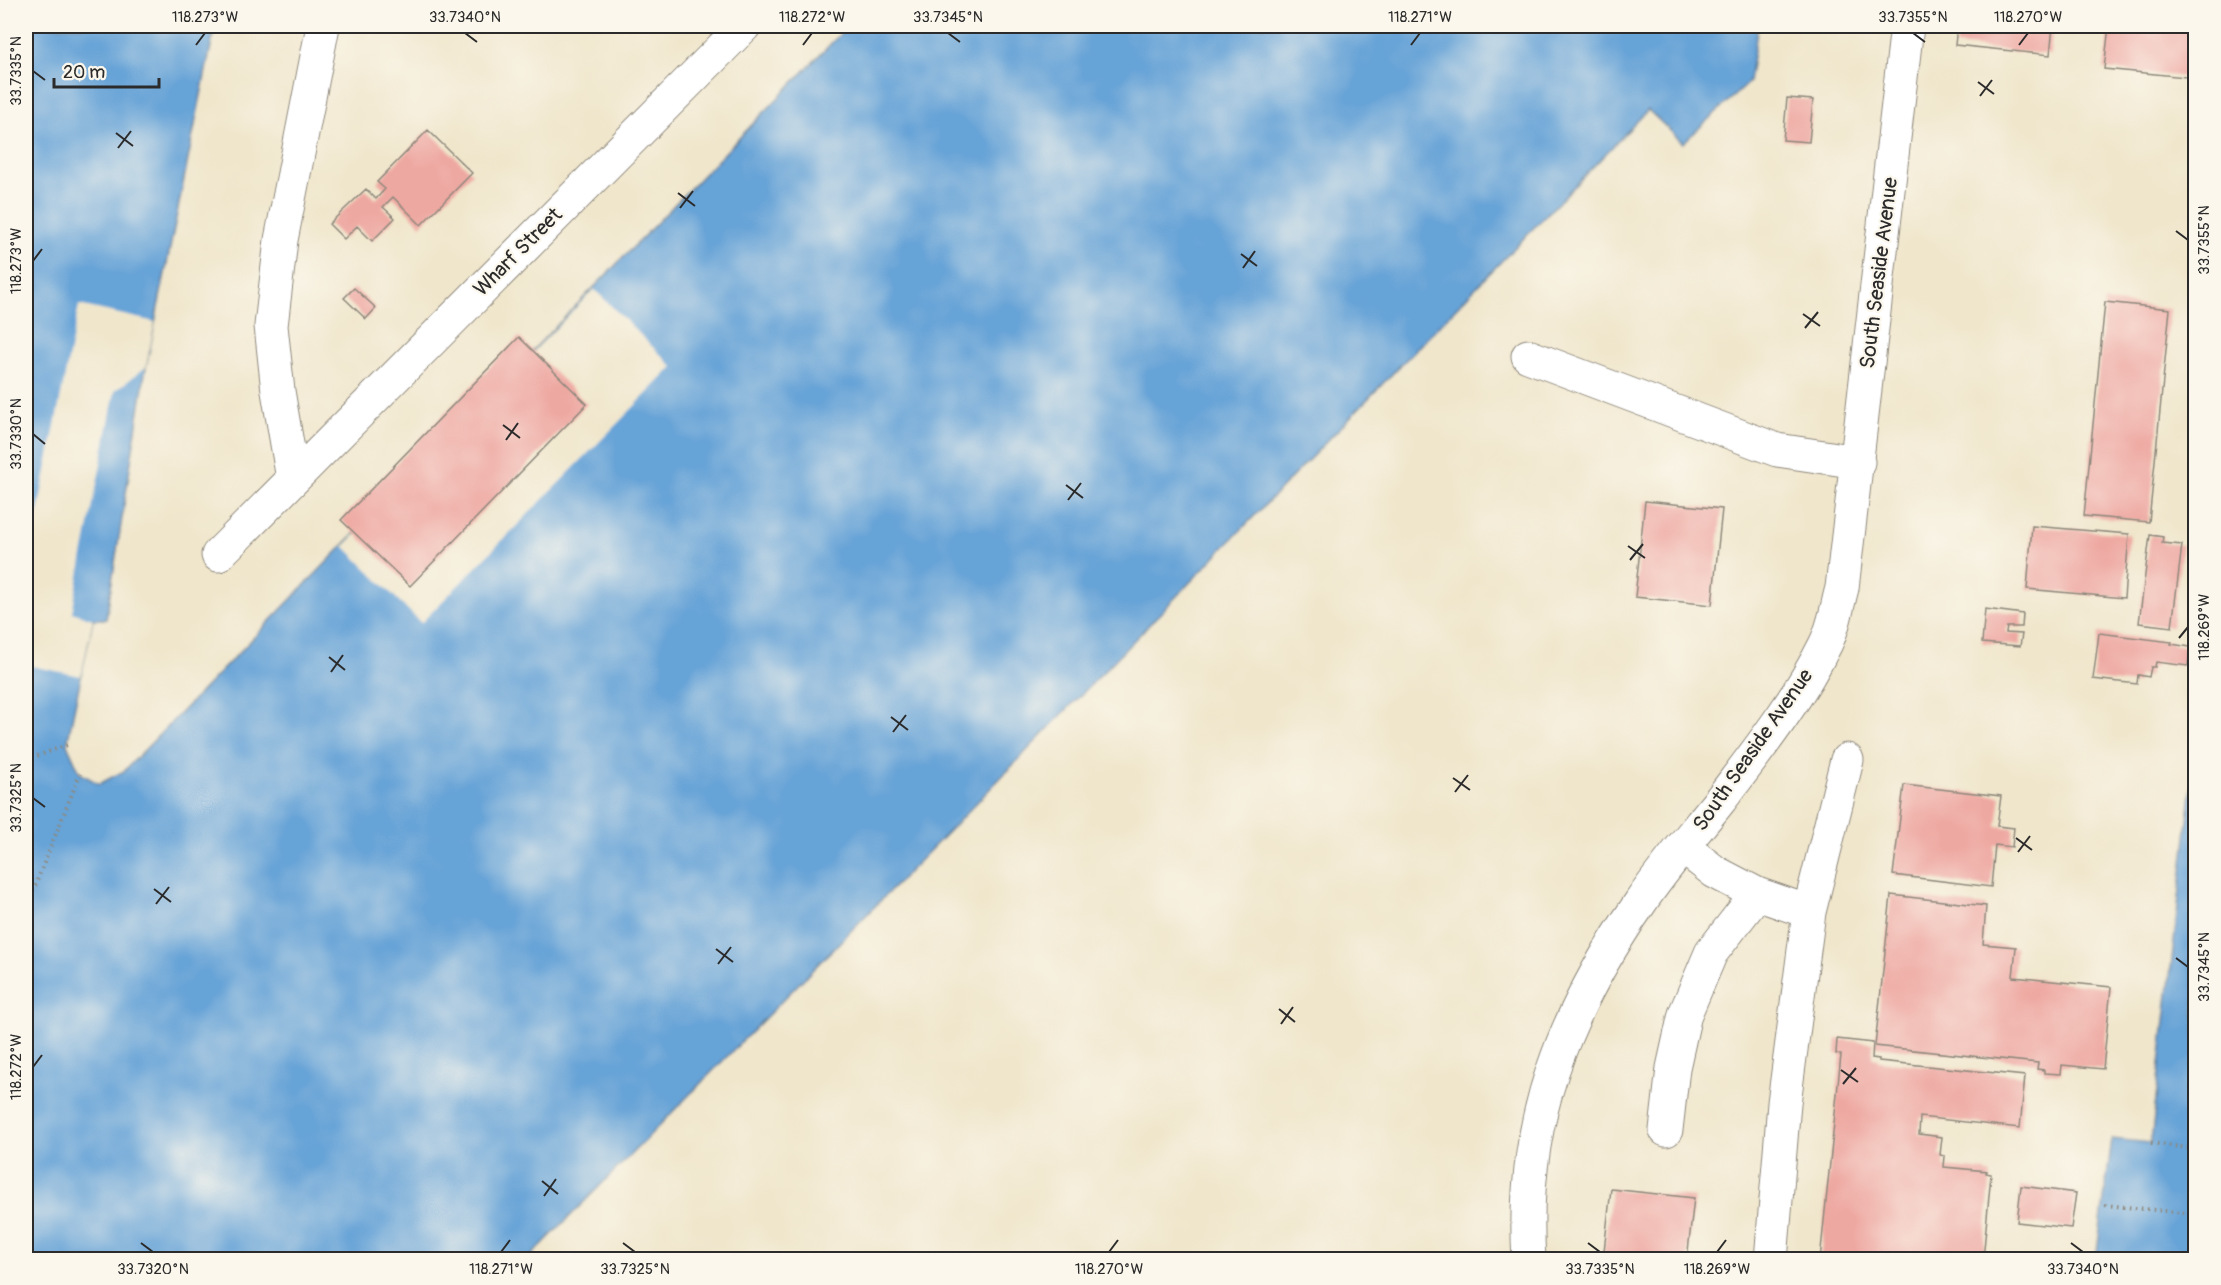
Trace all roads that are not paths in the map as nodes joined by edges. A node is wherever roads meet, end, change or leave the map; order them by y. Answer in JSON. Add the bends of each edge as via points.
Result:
{"nodes":[{"id":1,"x":323,"y":26,"type":"edge"},
{"id":2,"x":744,"y":26,"type":"edge"},
{"id":3,"x":1907,"y":26,"type":"edge"},
{"id":4,"x":1528,"y":356,"type":"dead end"},
{"id":5,"x":1858,"y":462,"type":"junction"},
{"id":6,"x":293,"y":479,"type":"junction"},
{"id":7,"x":218,"y":555,"type":"dead end"},
{"id":8,"x":1847,"y":760,"type":"dead end"},
{"id":9,"x":1683,"y":847,"type":"junction"},
{"id":10,"x":1757,"y":894,"type":"junction"},
{"id":11,"x":1809,"y":912,"type":"junction"},
{"id":12,"x":1666,"y":1130,"type":"dead end"},
{"id":13,"x":1529,"y":1260,"type":"edge"},
{"id":14,"x":1771,"y":1260,"type":"edge"}],
"edges":[{"from":1,"to":6,"type":"street","via":[[281,240],[271,326]]},
{"from":2,"to":6,"type":"street","name":"Wharf Street"},
{"from":3,"to":5,"type":"street","name":"South Seaside Avenue"},
{"from":4,"to":5,"type":"street","via":[[1777,450]]},
{"from":5,"to":9,"type":"street","name":"South Seaside Avenue","via":[[1842,588],[1826,643],[1762,744]]},
{"from":6,"to":7,"type":"street","name":"Wharf Street"},
{"from":8,"to":11,"type":"street"},
{"from":9,"to":10,"type":"street","via":[[1715,872]]},
{"from":9,"to":13,"type":"street","name":"South Seaside Avenue","via":[[1640,902],[1592,978],[1558,1049],[1534,1138],[1528,1187]]},
{"from":10,"to":11,"type":"street"},
{"from":10,"to":12,"type":"street","via":[[1711,953],[1689,1005],[1673,1068]]},
{"from":11,"to":14,"type":"street","via":[[1784,1103]]}]}
